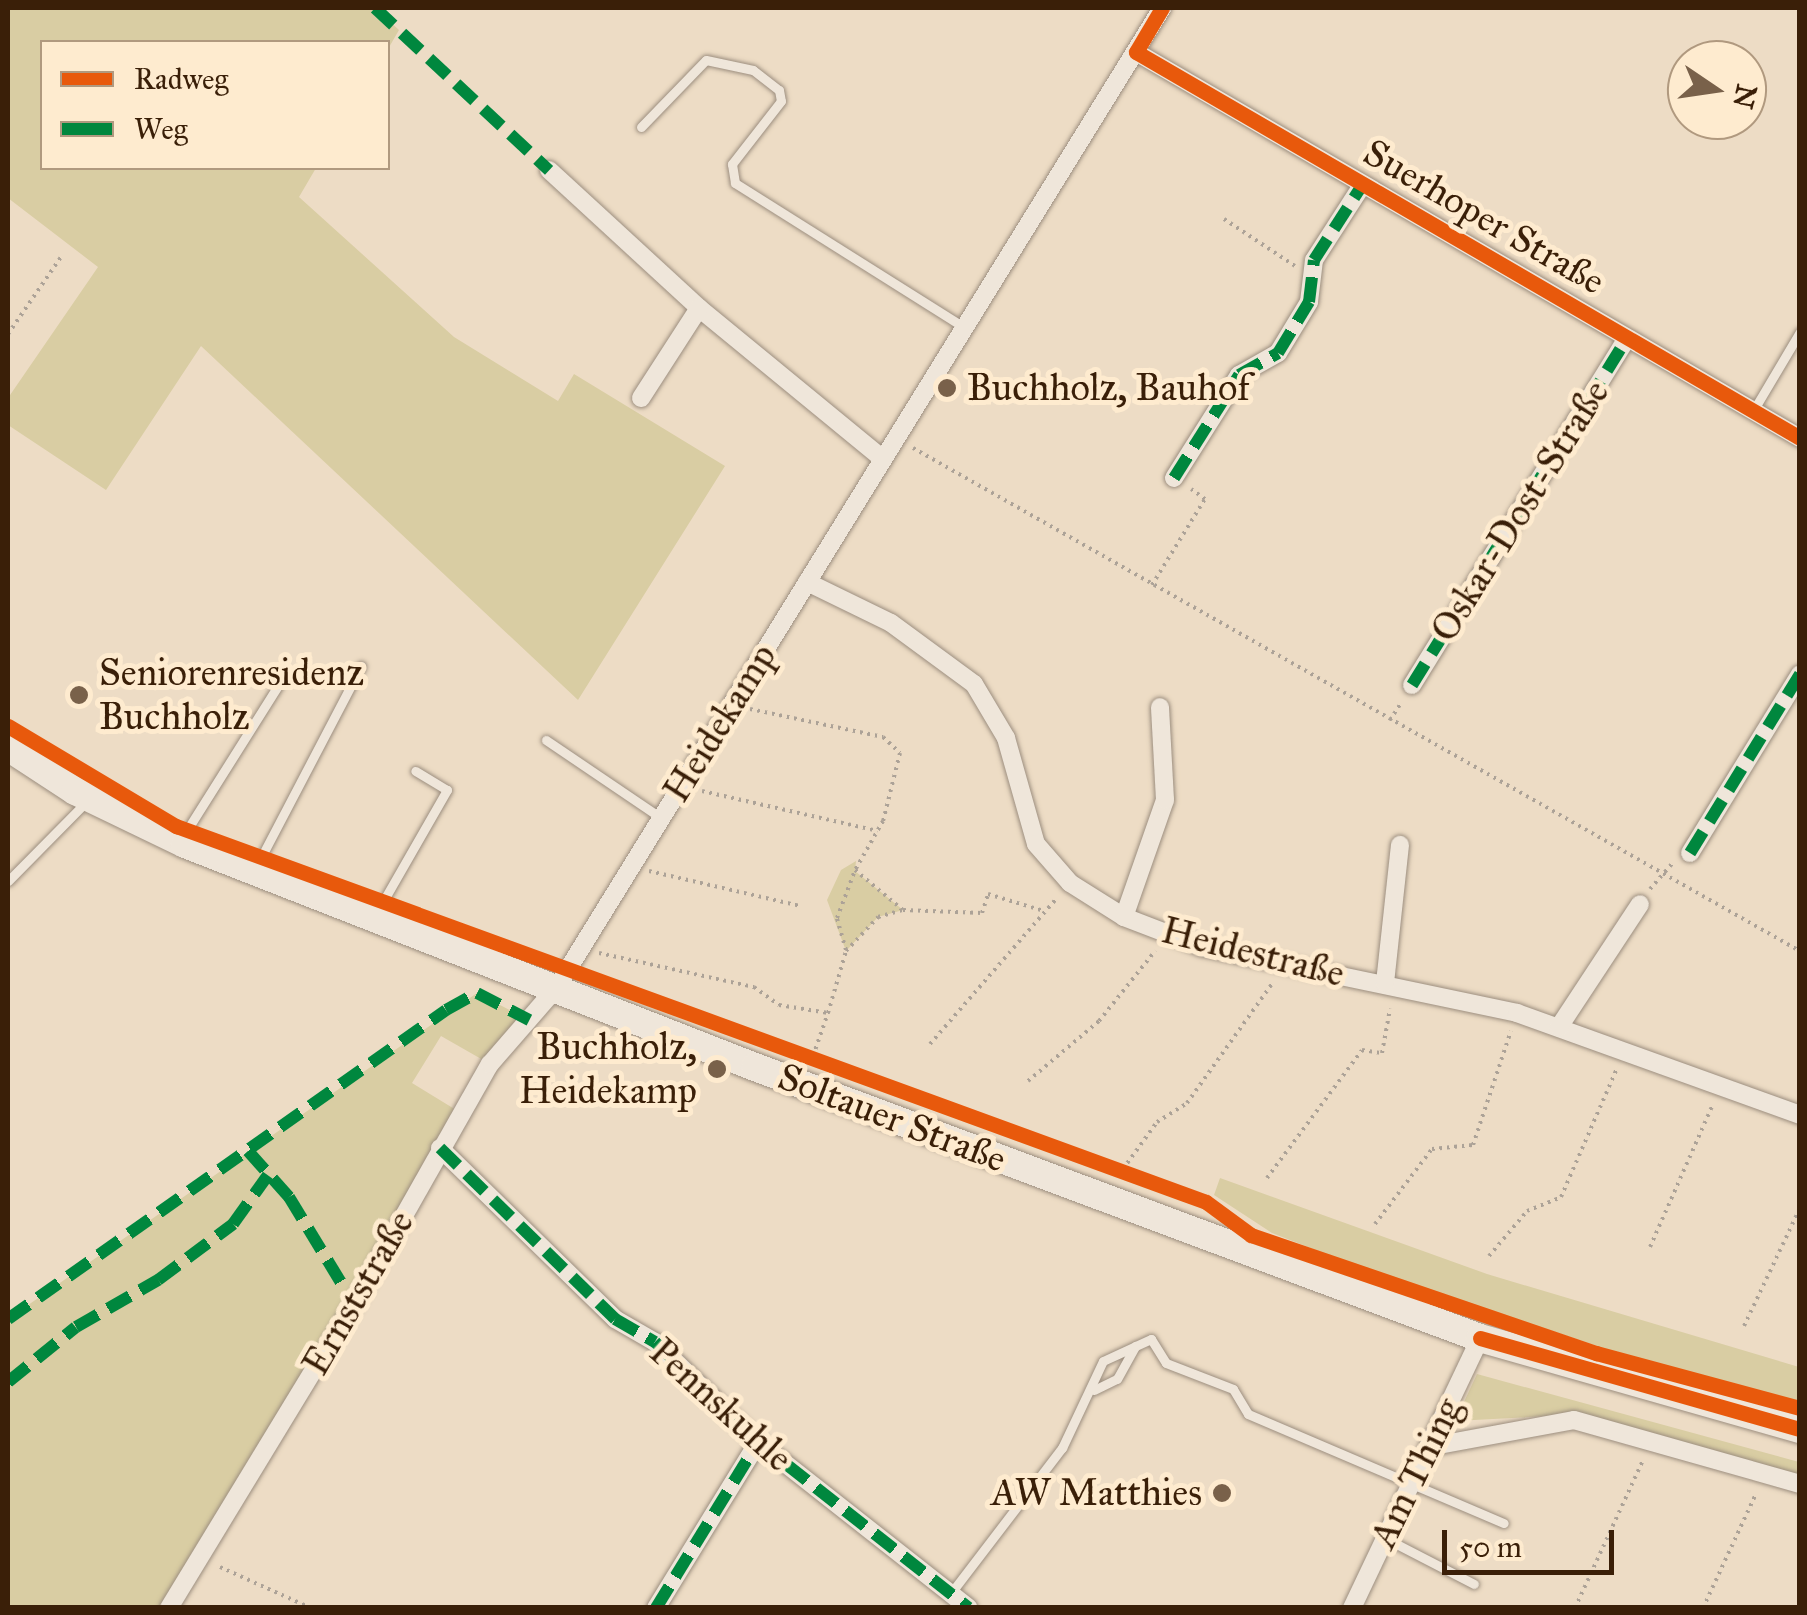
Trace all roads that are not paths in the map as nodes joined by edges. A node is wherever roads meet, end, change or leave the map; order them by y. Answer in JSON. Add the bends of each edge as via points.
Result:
{"nodes":[{"id":1,"x":1162,"y":8,"type":"edge"},
{"id":2,"x":1136,"y":52,"type":"junction"},
{"id":3,"x":642,"y":127,"type":"dead end"},
{"id":4,"x":549,"y":170,"type":"dead end"},
{"id":5,"x":1363,"y":184,"type":"junction"},
{"id":6,"x":699,"y":308,"type":"junction"},
{"id":7,"x":965,"y":328,"type":"junction"},
{"id":8,"x":1800,"y":332,"type":"edge"},
{"id":9,"x":1627,"y":338,"type":"junction"},
{"id":10,"x":641,"y":398,"type":"dead end"},
{"id":11,"x":1753,"y":411,"type":"junction"},
{"id":12,"x":1800,"y":438,"type":"edge"},
{"id":13,"x":882,"y":459,"type":"junction"},
{"id":14,"x":1174,"y":478,"type":"road end"},
{"id":15,"x":807,"y":582,"type":"junction"},
{"id":16,"x":361,"y":666,"type":"dead end"},
{"id":17,"x":1800,"y":674,"type":"edge"},
{"id":18,"x":279,"y":684,"type":"dead end"},
{"id":19,"x":1412,"y":685,"type":"dead end"},
{"id":20,"x":1160,"y":707,"type":"dead end"},
{"id":21,"x":546,"y":740,"type":"dead end"},
{"id":22,"x":8,"y":749,"type":"edge"},
{"id":23,"x":416,"y":771,"type":"dead end"},
{"id":24,"x":90,"y":798,"type":"junction"},
{"id":25,"x":661,"y":818,"type":"junction"},
{"id":26,"x":180,"y":841,"type":"junction"},
{"id":27,"x":1400,"y":845,"type":"dead end"},
{"id":28,"x":1690,"y":853,"type":"road end"},
{"id":29,"x":253,"y":871,"type":"junction"},
{"id":30,"x":8,"y":881,"type":"edge"},
{"id":31,"x":1640,"y":904,"type":"road end"},
{"id":32,"x":1124,"y":916,"type":"junction"},
{"id":33,"x":374,"y":919,"type":"junction"},
{"id":34,"x":564,"y":976,"type":"junction"},
{"id":35,"x":1390,"y":984,"type":"junction"},
{"id":36,"x":1559,"y":1027,"type":"junction"},
{"id":37,"x":1800,"y":1115,"type":"edge"},
{"id":38,"x":440,"y":1148,"type":"junction"},
{"id":39,"x":1480,"y":1338,"type":"junction"},
{"id":40,"x":1135,"y":1346,"type":"junction"},
{"id":41,"x":1094,"y":1390,"type":"junction"},
{"id":42,"x":1800,"y":1429,"type":"edge"},
{"id":43,"x":758,"y":1442,"type":"junction"},
{"id":44,"x":1428,"y":1447,"type":"junction"},
{"id":45,"x":1412,"y":1480,"type":"junction"},
{"id":46,"x":1800,"y":1484,"type":"edge"},
{"id":47,"x":1504,"y":1523,"type":"dead end"},
{"id":48,"x":1384,"y":1538,"type":"junction"},
{"id":49,"x":1474,"y":1584,"type":"dead end"},
{"id":50,"x":951,"y":1593,"type":"junction"},
{"id":51,"x":169,"y":1608,"type":"edge"},
{"id":52,"x":656,"y":1608,"type":"edge"},
{"id":53,"x":970,"y":1608,"type":"edge"},
{"id":54,"x":1352,"y":1608,"type":"edge"}],
"edges":[{"from":1,"to":2,"type":"street","name":"Heidekamp"},
{"from":2,"to":5,"type":"street","name":"Suerhoper Straße"},
{"from":2,"to":7,"type":"street","name":"Heidekamp"},
{"from":3,"to":7,"type":"lane","via":[[706,60],[753,70],[779,90],[780,101],[732,164],[735,183]]},
{"from":4,"to":6,"type":"street"},
{"from":5,"to":9,"type":"street","name":"Suerhoper Straße"},
{"from":5,"to":14,"type":"street","via":[[1314,260],[1308,302],[1278,353],[1239,375]]},
{"from":6,"to":10,"type":"street"},
{"from":6,"to":13,"type":"street"},
{"from":7,"to":13,"type":"street","name":"Heidekamp"},
{"from":8,"to":11,"type":"lane"},
{"from":9,"to":11,"type":"street","name":"Suerhoper Straße"},
{"from":9,"to":19,"type":"street","name":"Oskar-Dost-Straße"},
{"from":11,"to":12,"type":"street","name":"Suerhoper Straße"},
{"from":13,"to":15,"type":"street","name":"Heidekamp"},
{"from":15,"to":25,"type":"street","name":"Heidekamp"},
{"from":15,"to":32,"type":"street","name":"Heidestraße","via":[[892,623],[974,684],[1006,738],[1036,844],[1070,883]]},
{"from":16,"to":29,"type":"lane"},
{"from":17,"to":28,"type":"street"},
{"from":18,"to":26,"type":"lane"},
{"from":20,"to":32,"type":"street","name":"Heidestraße","via":[[1165,800]]},
{"from":21,"to":25,"type":"lane"},
{"from":22,"to":24,"type":"main road","name":"Soltauer Straße"},
{"from":23,"to":33,"type":"lane","via":[[447,790]]},
{"from":24,"to":26,"type":"main road","name":"Soltauer Straße"},
{"from":24,"to":30,"type":"lane"},
{"from":25,"to":34,"type":"street","name":"Heidekamp"},
{"from":26,"to":29,"type":"main road","name":"Soltauer Straße"},
{"from":27,"to":35,"type":"street","name":"Heidestraße"},
{"from":29,"to":33,"type":"main road","name":"Soltauer Straße"},
{"from":31,"to":36,"type":"street"},
{"from":32,"to":35,"type":"street","name":"Heidestraße","via":[[1167,936]]},
{"from":33,"to":34,"type":"main road","name":"Soltauer Straße"},
{"from":34,"to":38,"type":"street","name":"Ernststraße","via":[[490,1064]]},
{"from":34,"to":39,"type":"main road","name":"Soltauer Straße"},
{"from":35,"to":36,"type":"street","name":"Heidestraße"},
{"from":36,"to":37,"type":"street","name":"Heidestraße","via":[[1719,1091]]},
{"from":38,"to":43,"type":"street","name":"Pennskuhle","via":[[615,1319],[655,1342]]},
{"from":38,"to":51,"type":"street","name":"Ernststraße"},
{"from":39,"to":42,"type":"main road","name":"Soltauer Straße"},
{"from":39,"to":44,"type":"street","name":"Am Thing"},
{"from":40,"to":41,"type":"lane","via":[[1118,1379]]},
{"from":40,"to":41,"type":"lane","via":[[1103,1361]]},
{"from":40,"to":45,"type":"lane","via":[[1151,1339],[1166,1363],[1233,1389],[1248,1414]]},
{"from":41,"to":50,"type":"lane","via":[[1056,1458]]},
{"from":43,"to":50,"type":"street","name":"Pennskuhle"},
{"from":43,"to":52,"type":"street"},
{"from":44,"to":45,"type":"street","name":"Am Thing"},
{"from":44,"to":46,"type":"street","via":[[1574,1420]]},
{"from":45,"to":47,"type":"lane"},
{"from":45,"to":48,"type":"street","name":"Am Thing"},
{"from":48,"to":49,"type":"lane"},
{"from":48,"to":54,"type":"street","name":"Am Thing"},
{"from":50,"to":53,"type":"street","name":"Pennskuhle"}]}
